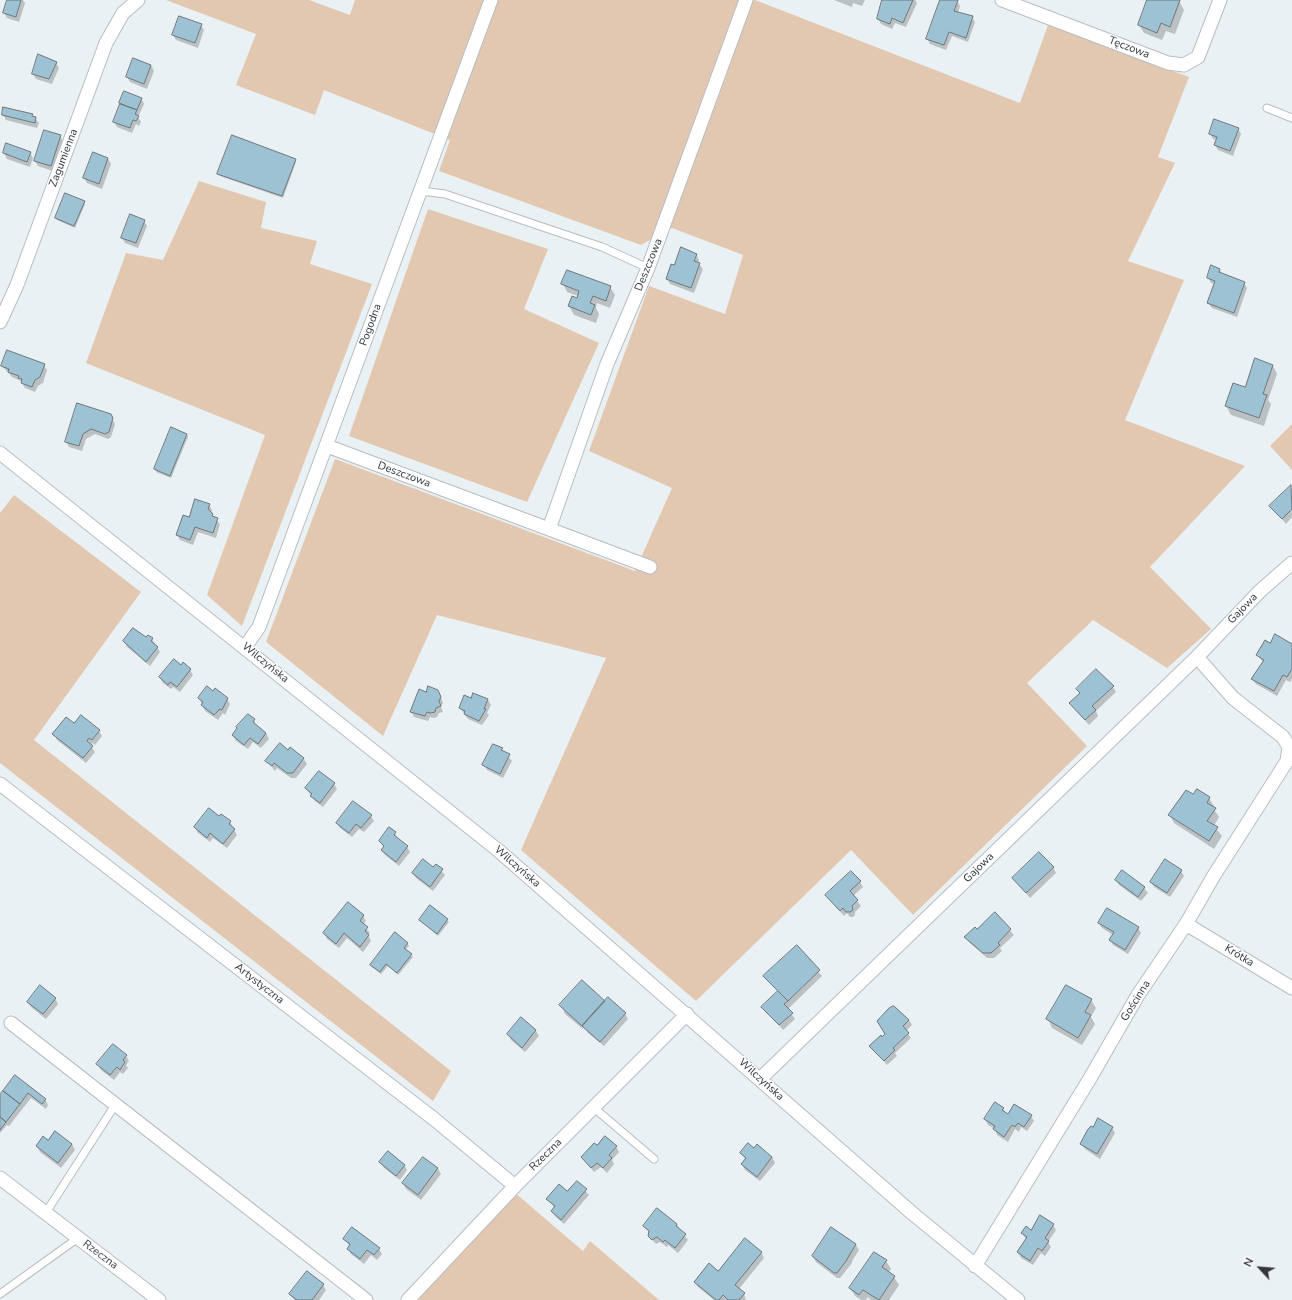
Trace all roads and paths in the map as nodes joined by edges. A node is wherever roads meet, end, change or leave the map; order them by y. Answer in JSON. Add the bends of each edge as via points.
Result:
{"nodes":[{"id":1,"x":138,"y":0,"type":"edge"},
{"id":2,"x":491,"y":0,"type":"edge"},
{"id":3,"x":746,"y":0,"type":"edge"},
{"id":4,"x":1002,"y":0,"type":"edge"},
{"id":5,"x":1220,"y":0,"type":"edge"},
{"id":6,"x":1267,"y":108,"type":"dead end"},
{"id":7,"x":1292,"y":118,"type":"edge"},
{"id":8,"x":421,"y":191,"type":"junction"},
{"id":9,"x":648,"y":268,"type":"junction"},
{"id":10,"x":0,"y":322,"type":"edge"},
{"id":11,"x":327,"y":446,"type":"junction"},
{"id":12,"x":0,"y":453,"type":"edge"},
{"id":13,"x":549,"y":529,"type":"junction"},
{"id":14,"x":1292,"y":563,"type":"edge"},
{"id":15,"x":650,"y":567,"type":"dead end"},
{"id":16,"x":245,"y":648,"type":"junction"},
{"id":17,"x":1197,"y":657,"type":"junction"},
{"id":18,"x":0,"y":784,"type":"edge"},
{"id":19,"x":1186,"y":924,"type":"junction"},
{"id":20,"x":1292,"y":988,"type":"edge"},
{"id":21,"x":687,"y":1014,"type":"junction"},
{"id":22,"x":12,"y":1023,"type":"dead end"},
{"id":23,"x":760,"y":1080,"type":"junction"},
{"id":24,"x":115,"y":1105,"type":"junction"},
{"id":25,"x":594,"y":1107,"type":"junction"},
{"id":26,"x":654,"y":1159,"type":"dead end"},
{"id":27,"x":0,"y":1178,"type":"edge"},
{"id":28,"x":515,"y":1186,"type":"junction"},
{"id":29,"x":45,"y":1214,"type":"junction"},
{"id":30,"x":78,"y":1238,"type":"junction"},
{"id":31,"x":975,"y":1266,"type":"junction"},
{"id":32,"x":0,"y":1294,"type":"edge"},
{"id":33,"x":159,"y":1300,"type":"edge"},
{"id":34,"x":366,"y":1300,"type":"edge"},
{"id":35,"x":408,"y":1300,"type":"edge"},
{"id":36,"x":1018,"y":1300,"type":"edge"}],
"edges":[{"from":1,"to":10,"type":"street","name":"Zagumienna","via":[[123,13],[106,43],[17,284]]},
{"from":2,"to":8,"type":"street","name":"Pogodna"},
{"from":3,"to":9,"type":"street","name":"Deszczowa"},
{"from":4,"to":5,"type":"street","name":"Tęczowa","via":[[1168,63],[1184,65],[1198,57]]},
{"from":6,"to":7,"type":"lane"},
{"from":8,"to":9,"type":"lane","via":[[445,194],[602,247]]},
{"from":8,"to":11,"type":"street","name":"Pogodna"},
{"from":9,"to":13,"type":"street","name":"Deszczowa","via":[[607,364]]},
{"from":11,"to":13,"type":"street","name":"Deszczowa"},
{"from":11,"to":16,"type":"street","name":"Pogodna","via":[[259,627]]},
{"from":12,"to":16,"type":"street","name":"Wilczyńska"},
{"from":13,"to":15,"type":"street","name":"Deszczowa"},
{"from":14,"to":17,"type":"street","name":"Gajowa","via":[[1260,591]]},
{"from":16,"to":21,"type":"street","name":"Wilczyńska","via":[[499,851]]},
{"from":17,"to":19,"type":"street","name":"Gościnna","via":[[1234,698],[1283,737],[1289,747],[1287,761],[1213,876]]},
{"from":17,"to":23,"type":"street","name":"Gajowa"},
{"from":18,"to":28,"type":"street","name":"Artystyczna","via":[[434,1119]]},
{"from":19,"to":20,"type":"street","name":"Krótka"},
{"from":19,"to":31,"type":"street","name":"Gościnna","via":[[1138,995]]},
{"from":21,"to":23,"type":"street","name":"Wilczyńska"},
{"from":21,"to":25,"type":"street","name":"Rzeczna"},
{"from":22,"to":24,"type":"street"},
{"from":23,"to":31,"type":"street","name":"Wilczyńska"},
{"from":24,"to":29,"type":"lane"},
{"from":24,"to":34,"type":"street"},
{"from":25,"to":26,"type":"lane"},
{"from":25,"to":28,"type":"street","name":"Rzeczna"},
{"from":27,"to":29,"type":"street"},
{"from":28,"to":35,"type":"street","name":"Rzeczna"},
{"from":29,"to":30,"type":"street"},
{"from":30,"to":32,"type":"lane","name":"Rzeczna"},
{"from":30,"to":33,"type":"street","name":"Rzeczna"},
{"from":31,"to":36,"type":"street","name":"Wilczyńska"}]}
